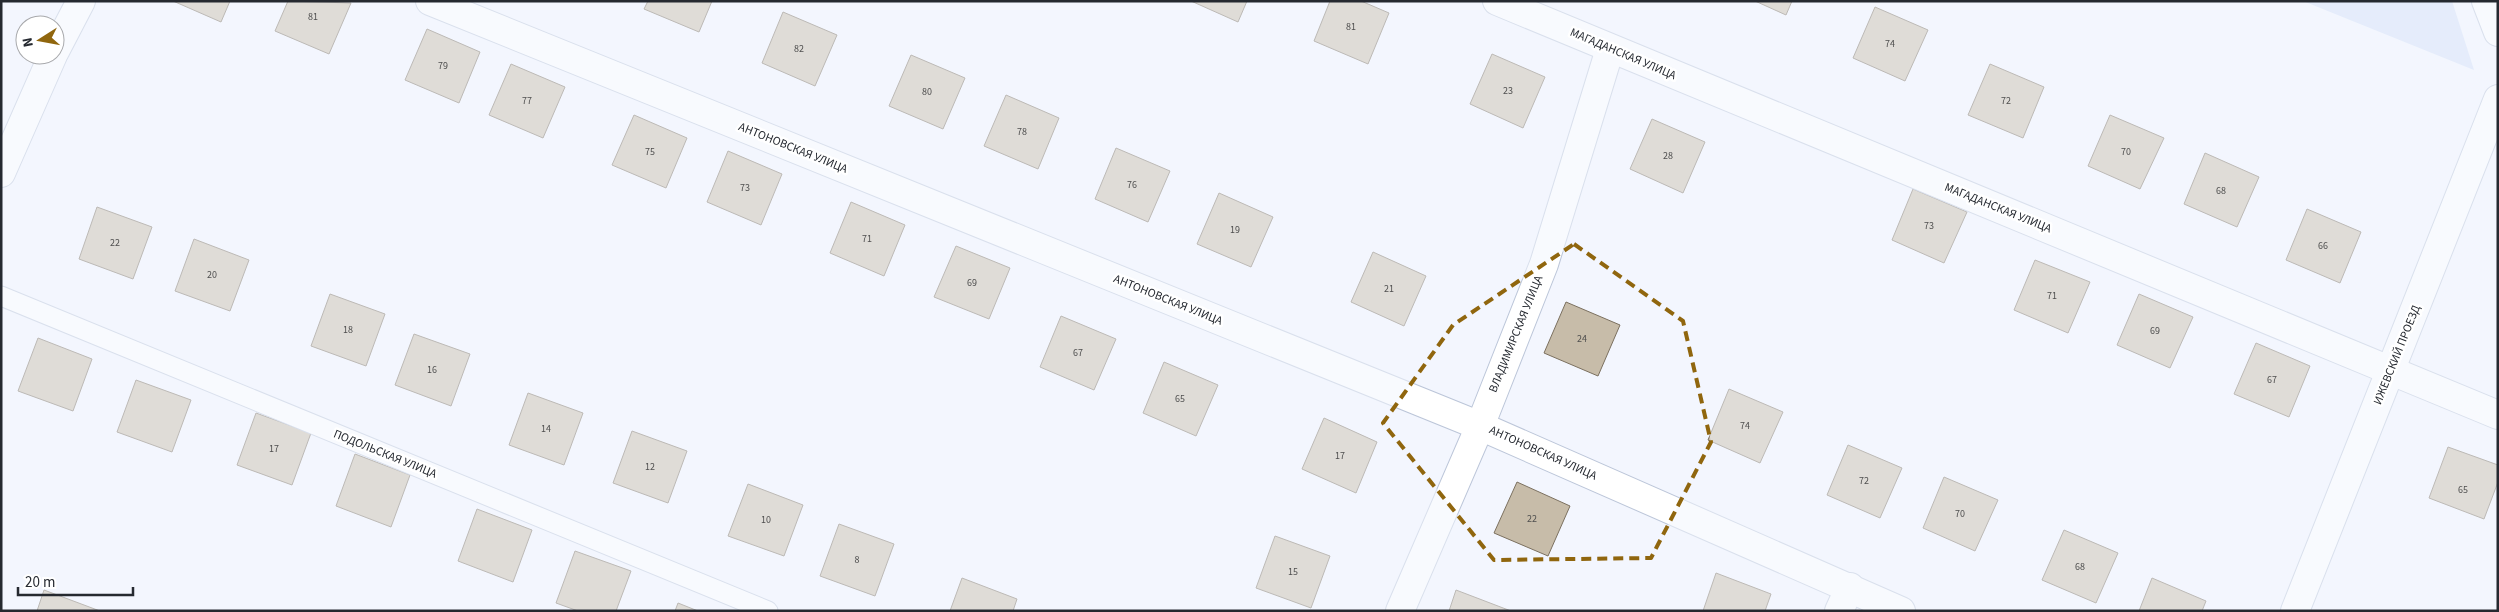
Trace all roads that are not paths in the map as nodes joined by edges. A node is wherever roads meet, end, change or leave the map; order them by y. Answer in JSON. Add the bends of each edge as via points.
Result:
{"nodes":[{"id":1,"x":81,"y":1,"type":"edge"},
{"id":2,"x":430,"y":1,"type":"edge"},
{"id":3,"x":1497,"y":1,"type":"edge"},
{"id":4,"x":2486,"y":1,"type":"edge"},
{"id":5,"x":65,"y":32,"type":"edge"},
{"id":6,"x":2498,"y":32,"type":"edge"},
{"id":7,"x":1610,"y":49,"type":"junction"},
{"id":8,"x":49,"y":65,"type":"edge"},
{"id":9,"x":2498,"y":98,"type":"edge"},
{"id":10,"x":1,"y":173,"type":"edge"},
{"id":11,"x":1,"y":296,"type":"edge"},
{"id":12,"x":2392,"y":370,"type":"junction"},
{"id":13,"x":2498,"y":415,"type":"edge"},
{"id":14,"x":1480,"y":426,"type":"junction"},
{"id":15,"x":1844,"y":599,"type":"edge"},
{"id":16,"x":768,"y":611,"type":"edge"},
{"id":17,"x":1400,"y":611,"type":"edge"},
{"id":18,"x":1901,"y":611,"type":"edge"},
{"id":19,"x":2295,"y":611,"type":"edge"}],
"edges":[{"from":1,"to":5,"type":"street"},
{"from":2,"to":14,"type":"street","name":"АНТОНОВСКАЯ УЛИЦА"},
{"from":3,"to":7,"type":"street","name":"МАГАДАНСКАЯ УЛИЦА"},
{"from":4,"to":6,"type":"street"},
{"from":7,"to":12,"type":"street","name":"МАГАДАНСКАЯ УЛИЦА"},
{"from":7,"to":14,"type":"street","name":"ВЛАДИМИРСКАЯ УЛИЦА","via":[[1544,264]]},
{"from":8,"to":10,"type":"street"},
{"from":9,"to":12,"type":"street","name":"ИЖЕВСКИЙ ПРОЕЗД"},
{"from":11,"to":16,"type":"lane","name":"ПОДОЛЬСКАЯ УЛИЦА"},
{"from":12,"to":13,"type":"street","name":"МАГАДАНСКАЯ УЛИЦА"},
{"from":12,"to":19,"type":"street","name":"ИЖЕВСКИЙ ПРОЕЗД"},
{"from":14,"to":15,"type":"street","name":"АНТОНОВСКАЯ УЛИЦА"},
{"from":14,"to":17,"type":"street","name":"ВЛАДИМИРСКАЯ УЛИЦА"},
{"from":15,"to":18,"type":"street","name":"АНТОНОВСКАЯ УЛИЦА"}]}
